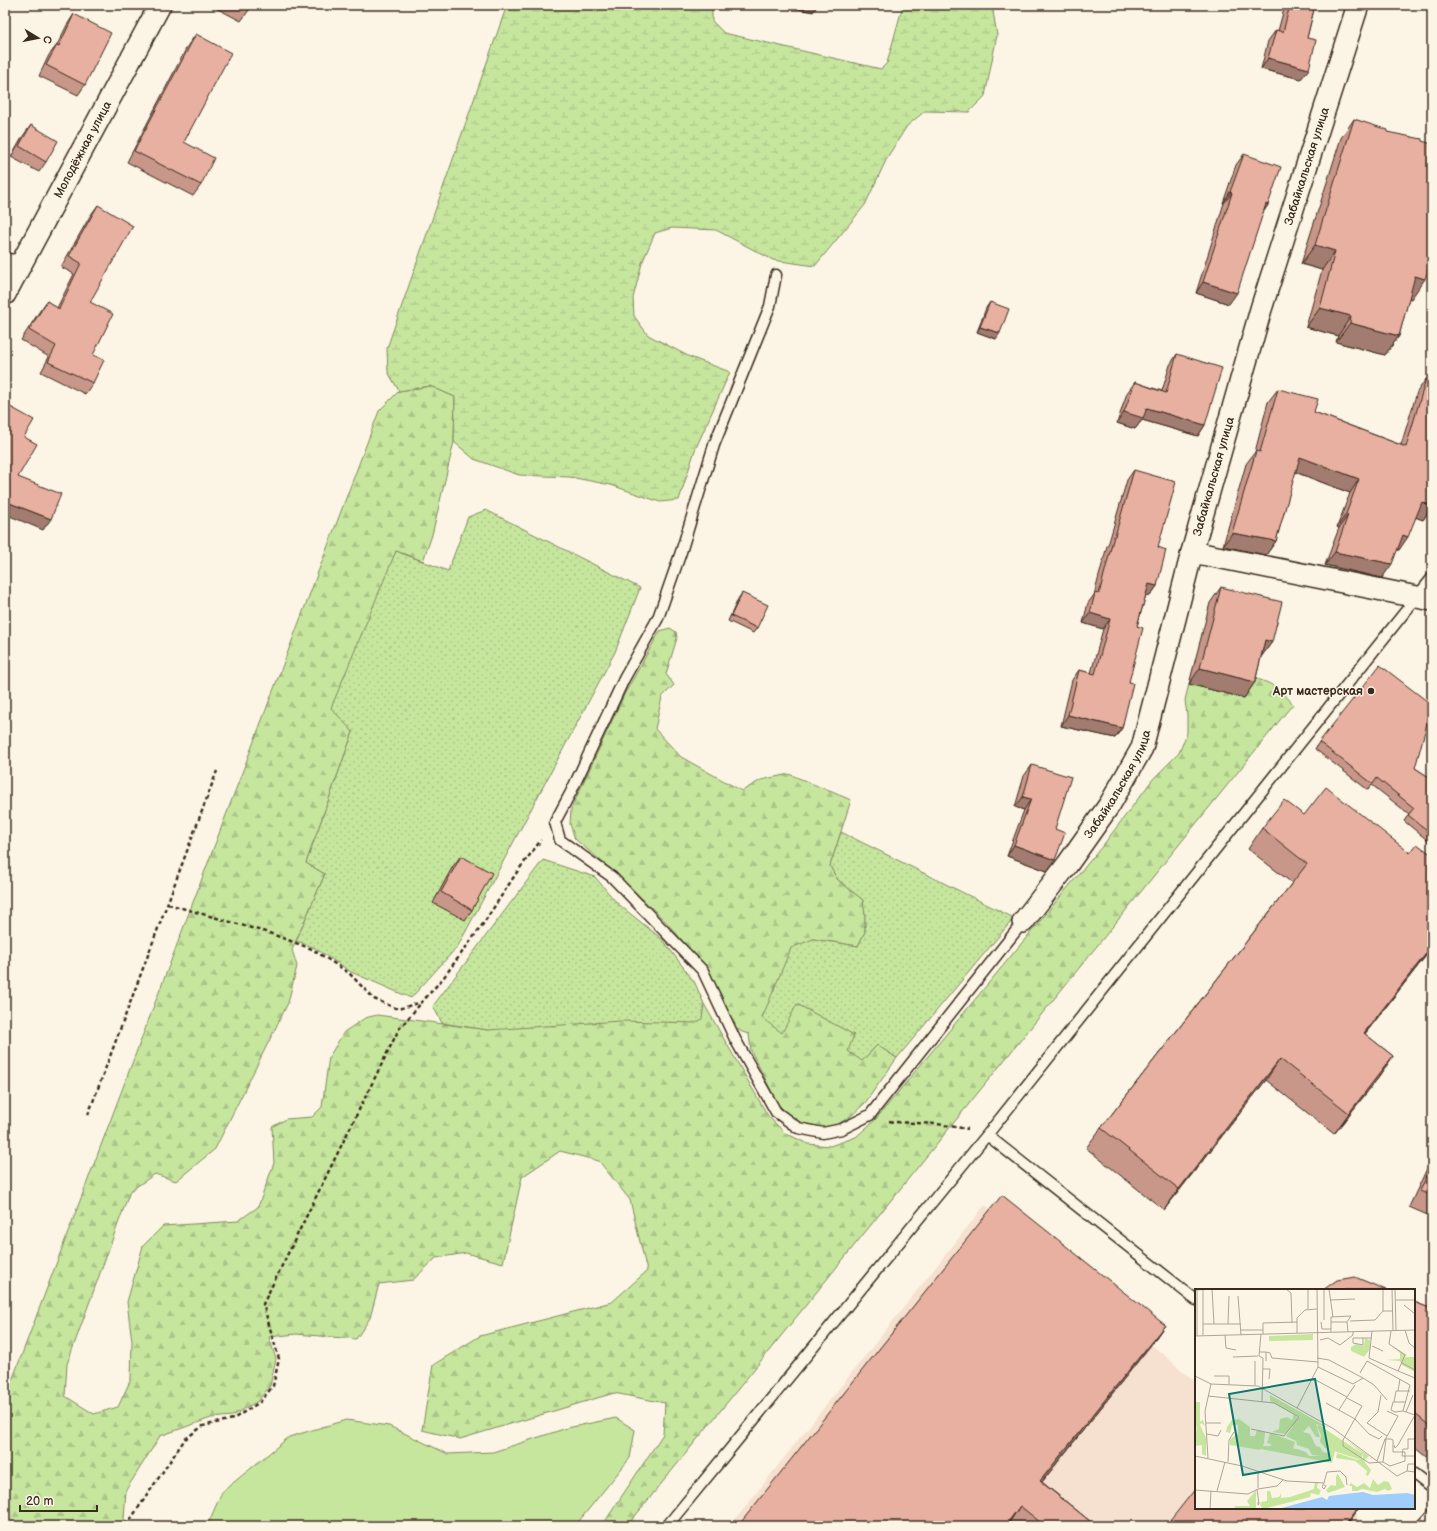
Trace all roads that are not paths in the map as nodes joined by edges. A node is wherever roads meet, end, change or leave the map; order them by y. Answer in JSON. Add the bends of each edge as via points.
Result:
{"nodes":[{"id":1,"x":160,"y":5,"type":"edge"},
{"id":2,"x":1358,"y":5,"type":"edge"},
{"id":3,"x":14,"y":260,"type":"edge"},
{"id":4,"x":776,"y":275,"type":"dead end"},
{"id":5,"x":5,"y":294,"type":"edge"},
{"id":6,"x":1192,"y":552,"type":"junction"},
{"id":7,"x":1432,"y":578,"type":"edge"},
{"id":8,"x":1424,"y":598,"type":"edge"},
{"id":9,"x":1022,"y":922,"type":"joint"},
{"id":10,"x":987,"y":1135,"type":"junction"},
{"id":11,"x":1195,"y":1299,"type":"edge"},
{"id":12,"x":1415,"y":1475,"type":"edge"},
{"id":13,"x":1432,"y":1488,"type":"edge"},
{"id":14,"x":1432,"y":1514,"type":"edge"},
{"id":15,"x":667,"y":1526,"type":"edge"},
{"id":16,"x":1420,"y":1526,"type":"edge"}],
"edges":[{"from":1,"to":3,"type":"street","name":"Молодёжная улица"},
{"from":2,"to":6,"type":"street","name":"Забайкальская улица","via":[[1261,309]]},
{"from":3,"to":5,"type":"street","name":"Молодёжная улица"},
{"from":4,"to":9,"type":"lane","via":[[770,306],[714,445],[658,618],[624,679],[555,822],[560,840],[612,876],[703,971],[735,1039],[776,1112],[798,1128],[823,1133],[842,1129],[870,1115]]},
{"from":6,"to":8,"type":"street"},
{"from":6,"to":9,"type":"street","name":"Забайкальская улица","via":[[1142,748],[1110,804]]},
{"from":7,"to":8,"type":"lane"},
{"from":8,"to":10,"type":"lane"},
{"from":10,"to":11,"type":"lane"},
{"from":10,"to":15,"type":"lane"},
{"from":12,"to":13,"type":"lane"},
{"from":14,"to":16,"type":"lane"}]}
